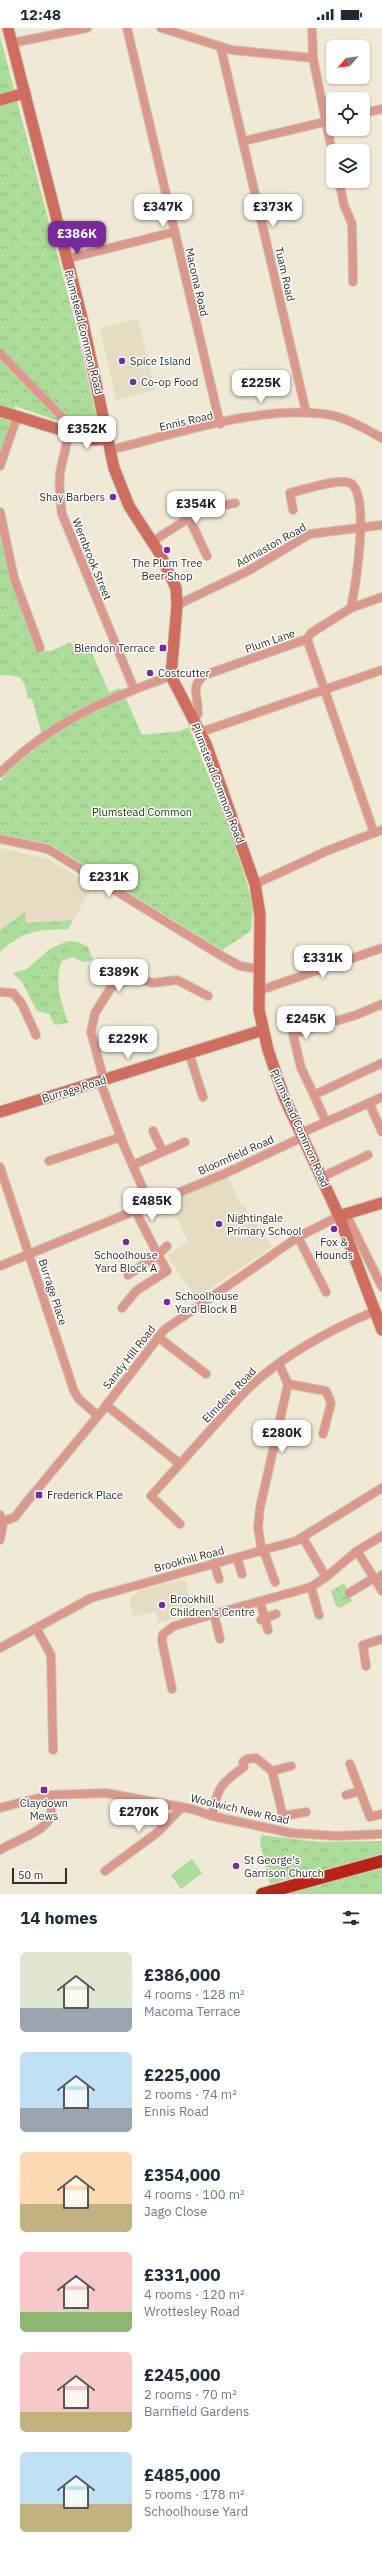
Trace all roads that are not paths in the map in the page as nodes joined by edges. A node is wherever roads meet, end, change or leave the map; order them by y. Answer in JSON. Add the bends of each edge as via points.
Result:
{"nodes":[{"id":1,"x":8,"y":28,"type":"edge"},
{"id":2,"x":87,"y":28,"type":"edge"},
{"id":3,"x":127,"y":28,"type":"edge"},
{"id":4,"x":161,"y":28,"type":"edge"},
{"id":5,"x":312,"y":28,"type":"edge"},
{"id":6,"x":181,"y":32,"type":"edge"},
{"id":7,"x":12,"y":42,"type":"junction"},
{"id":8,"x":222,"y":48,"type":"junction"},
{"id":9,"x":313,"y":58,"type":"junction"},
{"id":10,"x":24,"y":93,"type":"junction"},
{"id":11,"x":0,"y":100,"type":"edge"},
{"id":12,"x":326,"y":109,"type":"edge"},
{"id":13,"x":382,"y":109,"type":"edge"},
{"id":14,"x":370,"y":112,"type":"edge"},
{"id":15,"x":326,"y":122,"type":"edge"},
{"id":16,"x":244,"y":141,"type":"junction"},
{"id":17,"x":340,"y":188,"type":"edge"},
{"id":18,"x":174,"y":232,"type":"junction"},
{"id":19,"x":66,"y":259,"type":"junction"},
{"id":20,"x":353,"y":282,"type":"dead end"},
{"id":21,"x":0,"y":353,"type":"edge"},
{"id":22,"x":0,"y":411,"type":"edge"},
{"id":23,"x":306,"y":412,"type":"junction"},
{"id":24,"x":17,"y":417,"type":"junction"},
{"id":25,"x":220,"y":424,"type":"junction"},
{"id":26,"x":69,"y":433,"type":"junction"},
{"id":27,"x":382,"y":438,"type":"edge"},
{"id":28,"x":107,"y":439,"type":"junction"},
{"id":29,"x":110,"y":450,"type":"junction"},
{"id":30,"x":0,"y":466,"type":"edge"},
{"id":31,"x":235,"y":502,"type":"dead end"},
{"id":32,"x":293,"y":510,"type":"dead end"},
{"id":33,"x":0,"y":512,"type":"edge"},
{"id":34,"x":189,"y":518,"type":"junction"},
{"id":35,"x":382,"y":525,"type":"edge"},
{"id":36,"x":360,"y":529,"type":"junction"},
{"id":37,"x":153,"y":541,"type":"junction"},
{"id":38,"x":207,"y":556,"type":"dead end"},
{"id":39,"x":382,"y":597,"type":"edge"},
{"id":40,"x":177,"y":605,"type":"junction"},
{"id":41,"x":351,"y":608,"type":"junction"},
{"id":42,"x":306,"y":639,"type":"junction"},
{"id":43,"x":40,"y":648,"type":"dead end"},
{"id":44,"x":382,"y":670,"type":"edge"},
{"id":45,"x":171,"y":676,"type":"junction"},
{"id":46,"x":134,"y":688,"type":"junction"},
{"id":47,"x":324,"y":690,"type":"junction"},
{"id":48,"x":194,"y":718,"type":"junction"},
{"id":49,"x":201,"y":732,"type":"junction"},
{"id":50,"x":0,"y":773,"type":"edge"},
{"id":51,"x":382,"y":830,"type":"edge"},
{"id":52,"x":374,"y":833,"type":"junction"},
{"id":53,"x":0,"y":839,"type":"edge"},
{"id":54,"x":255,"y":884,"type":"junction"},
{"id":55,"x":382,"y":948,"type":"edge"},
{"id":56,"x":258,"y":969,"type":"junction"},
{"id":57,"x":258,"y":991,"type":"junction"},
{"id":58,"x":0,"y":992,"type":"edge"},
{"id":59,"x":208,"y":996,"type":"dead end"},
{"id":60,"x":382,"y":1004,"type":"edge"},
{"id":61,"x":263,"y":1030,"type":"junction"},
{"id":62,"x":36,"y":1035,"type":"dead end"},
{"id":63,"x":189,"y":1053,"type":"junction"},
{"id":64,"x":382,"y":1063,"type":"edge"},
{"id":65,"x":102,"y":1080,"type":"junction"},
{"id":66,"x":314,"y":1095,"type":"junction"},
{"id":67,"x":203,"y":1097,"type":"dead end"},
{"id":68,"x":382,"y":1097,"type":"edge"},
{"id":69,"x":369,"y":1103,"type":"junction"},
{"id":70,"x":0,"y":1112,"type":"edge"},
{"id":71,"x":326,"y":1122,"type":"junction"},
{"id":72,"x":154,"y":1131,"type":"dead end"},
{"id":73,"x":382,"y":1132,"type":"edge"},
{"id":74,"x":302,"y":1135,"type":"junction"},
{"id":75,"x":121,"y":1137,"type":"junction"},
{"id":76,"x":185,"y":1142,"type":"dead end"},
{"id":77,"x":162,"y":1152,"type":"junction"},
{"id":78,"x":368,"y":1155,"type":"dead end"},
{"id":79,"x":49,"y":1161,"type":"dead end"},
{"id":80,"x":133,"y":1165,"type":"junction"},
{"id":81,"x":0,"y":1167,"type":"edge"},
{"id":82,"x":322,"y":1177,"type":"junction"},
{"id":83,"x":382,"y":1203,"type":"edge"},
{"id":84,"x":150,"y":1204,"type":"junction"},
{"id":85,"x":135,"y":1210,"type":"junction"},
{"id":86,"x":343,"y":1215,"type":"junction"},
{"id":87,"x":298,"y":1237,"type":"junction"},
{"id":88,"x":167,"y":1246,"type":"dead end"},
{"id":89,"x":29,"y":1254,"type":"junction"},
{"id":90,"x":158,"y":1255,"type":"junction"},
{"id":91,"x":0,"y":1266,"type":"edge"},
{"id":92,"x":128,"y":1275,"type":"dead end"},
{"id":93,"x":382,"y":1287,"type":"edge"},
{"id":94,"x":326,"y":1292,"type":"dead end"},
{"id":95,"x":122,"y":1308,"type":"dead end"},
{"id":96,"x":375,"y":1311,"type":"junction"},
{"id":97,"x":382,"y":1330,"type":"edge"},
{"id":98,"x":158,"y":1337,"type":"junction"},
{"id":99,"x":279,"y":1364,"type":"junction"},
{"id":100,"x":206,"y":1374,"type":"dead end"},
{"id":101,"x":288,"y":1384,"type":"junction"},
{"id":102,"x":106,"y":1405,"type":"junction"},
{"id":103,"x":98,"y":1416,"type":"junction"},
{"id":104,"x":323,"y":1434,"type":"dead end"},
{"id":105,"x":179,"y":1463,"type":"junction"},
{"id":106,"x":382,"y":1488,"type":"edge"},
{"id":107,"x":1,"y":1521,"type":"edge"},
{"id":108,"x":180,"y":1524,"type":"dead end"},
{"id":109,"x":382,"y":1536,"type":"edge"},
{"id":110,"x":303,"y":1538,"type":"junction"},
{"id":111,"x":0,"y":1540,"type":"edge"},
{"id":112,"x":263,"y":1552,"type":"junction"},
{"id":113,"x":357,"y":1552,"type":"junction"},
{"id":114,"x":237,"y":1558,"type":"junction"},
{"id":115,"x":214,"y":1563,"type":"junction"},
{"id":116,"x":242,"y":1574,"type":"dead end"},
{"id":117,"x":326,"y":1577,"type":"junction"},
{"id":118,"x":377,"y":1578,"type":"edge"},
{"id":119,"x":219,"y":1579,"type":"dead end"},
{"id":120,"x":275,"y":1582,"type":"dead end"},
{"id":121,"x":311,"y":1587,"type":"junction"},
{"id":122,"x":382,"y":1591,"type":"edge"},
{"id":123,"x":349,"y":1593,"type":"dead end"},
{"id":124,"x":260,"y":1602,"type":"junction"},
{"id":125,"x":214,"y":1614,"type":"junction"},
{"id":126,"x":276,"y":1614,"type":"dead end"},
{"id":127,"x":318,"y":1615,"type":"dead end"},
{"id":128,"x":263,"y":1619,"type":"junction"},
{"id":129,"x":36,"y":1628,"type":"junction"},
{"id":130,"x":268,"y":1630,"type":"dead end"},
{"id":131,"x":220,"y":1639,"type":"dead end"},
{"id":132,"x":382,"y":1639,"type":"edge"},
{"id":133,"x":0,"y":1648,"type":"edge"},
{"id":134,"x":366,"y":1666,"type":"dead end"},
{"id":135,"x":172,"y":1689,"type":"dead end"},
{"id":136,"x":53,"y":1750,"type":"dead end"},
{"id":137,"x":350,"y":1764,"type":"dead end"},
{"id":138,"x":291,"y":1766,"type":"dead end"},
{"id":139,"x":272,"y":1771,"type":"junction"},
{"id":140,"x":360,"y":1791,"type":"junction"},
{"id":141,"x":346,"y":1795,"type":"dead end"},
{"id":142,"x":50,"y":1796,"type":"junction"},
{"id":143,"x":182,"y":1807,"type":"junction"},
{"id":144,"x":0,"y":1808,"type":"edge"},
{"id":145,"x":306,"y":1812,"type":"dead end"},
{"id":146,"x":382,"y":1814,"type":"edge"},
{"id":147,"x":212,"y":1816,"type":"junction"},
{"id":148,"x":382,"y":1834,"type":"edge"},
{"id":149,"x":0,"y":1850,"type":"edge"},
{"id":150,"x":382,"y":1861,"type":"edge"},
{"id":151,"x":105,"y":1871,"type":"dead end"},
{"id":152,"x":262,"y":1894,"type":"edge"}],
"edges":[{"from":1,"to":7,"type":"street","name":"Plumstead Common Road"},
{"from":2,"to":7,"type":"street"},
{"from":3,"to":18,"type":"street","name":"Macoma Road"},
{"from":4,"to":6,"type":"street"},
{"from":5,"to":9,"type":"street"},
{"from":6,"to":8,"type":"street"},
{"from":7,"to":10,"type":"street","name":"Plumstead Common Road"},
{"from":8,"to":9,"type":"street"},
{"from":8,"to":16,"type":"street","name":"Tuam Road"},
{"from":9,"to":12,"type":"street"},
{"from":10,"to":11,"type":"street"},
{"from":10,"to":19,"type":"street","name":"Plumstead Common Road"},
{"from":13,"to":14,"type":"street"},
{"from":15,"to":16,"type":"street"},
{"from":16,"to":23,"type":"street","name":"Tuam Road"},
{"from":17,"to":20,"type":"street","via":[[352,224]]},
{"from":18,"to":19,"type":"street"},
{"from":18,"to":25,"type":"street","name":"Macoma Road"},
{"from":19,"to":28,"type":"street","name":"Plumstead Common Road","via":[[86,336]]},
{"from":21,"to":26,"type":"street","via":[[65,420]]},
{"from":22,"to":24,"type":"street"},
{"from":23,"to":25,"type":"street","name":"Ennis Road","via":[[264,414]]},
{"from":23,"to":27,"type":"street","name":"Ennis Road","via":[[346,420]]},
{"from":24,"to":26,"type":"street"},
{"from":24,"to":30,"type":"street"},
{"from":25,"to":29,"type":"street","name":"Ennis Road"},
{"from":26,"to":28,"type":"street","via":[[93,440]]},
{"from":26,"to":46,"type":"street","name":"Wernbrook Street","via":[[60,480],[62,514]]},
{"from":28,"to":29,"type":"street","name":"Plumstead Common Road"},
{"from":29,"to":37,"type":"street","name":"Plumstead Common Road","via":[[124,496]]},
{"from":31,"to":34,"type":"street","via":[[190,512]]},
{"from":32,"to":36,"type":"street","via":[[290,493],[346,482],[355,487],[358,494]]},
{"from":33,"to":43,"type":"street","via":[[14,578]]},
{"from":34,"to":37,"type":"street"},
{"from":34,"to":38,"type":"street"},
{"from":35,"to":36,"type":"street","name":"Admaston Road"},
{"from":36,"to":40,"type":"street","name":"Admaston Road","via":[[310,534],[248,571]]},
{"from":36,"to":41,"type":"street"},
{"from":37,"to":40,"type":"street","name":"Plumstead Common Road","via":[[172,578]]},
{"from":39,"to":41,"type":"street","name":"Plum Lane"},
{"from":40,"to":45,"type":"street","name":"Plumstead Common Road"},
{"from":41,"to":42,"type":"street","name":"Plum Lane","via":[[311,633]]},
{"from":42,"to":47,"type":"street"},
{"from":42,"to":48,"type":"street","name":"Plum Lane","via":[[199,679],[195,690],[198,714]]},
{"from":44,"to":47,"type":"street"},
{"from":45,"to":46,"type":"street"},
{"from":45,"to":48,"type":"street","name":"Plumstead Common Road"},
{"from":46,"to":50,"type":"street","via":[[62,723],[34,743]]},
{"from":47,"to":49,"type":"street"},
{"from":47,"to":52,"type":"street"},
{"from":48,"to":49,"type":"street","name":"Plumstead Common Road"},
{"from":49,"to":54,"type":"street","name":"Plumstead Common Road"},
{"from":51,"to":52,"type":"street"},
{"from":52,"to":54,"type":"street","via":[[329,850]]},
{"from":53,"to":56,"type":"street","via":[[48,849],[220,955],[240,966]]},
{"from":54,"to":56,"type":"street","name":"Plumstead Common Road","via":[[260,914]]},
{"from":55,"to":57,"type":"street"},
{"from":56,"to":57,"type":"street","name":"Plumstead Common Road"},
{"from":57,"to":61,"type":"street","name":"Plumstead Common Road"},
{"from":58,"to":62,"type":"street","via":[[13,993],[22,1004]]},
{"from":59,"to":65,"type":"street","via":[[177,980],[153,983],[138,979],[112,986],[95,1013],[90,1032]]},
{"from":60,"to":66,"type":"street","via":[[356,1015],[293,1034],[301,1068]]},
{"from":61,"to":63,"type":"street","name":"Burrage Road"},
{"from":61,"to":74,"type":"street","name":"Plumstead Common Road","via":[[274,1072]]},
{"from":63,"to":65,"type":"street","name":"Burrage Road"},
{"from":63,"to":67,"type":"street"},
{"from":64,"to":66,"type":"street"},
{"from":65,"to":70,"type":"street","name":"Burrage Road"},
{"from":65,"to":75,"type":"street"},
{"from":66,"to":71,"type":"street"},
{"from":68,"to":69,"type":"street","name":"Bloomfield Road"},
{"from":69,"to":71,"type":"street","name":"Bloomfield Road"},
{"from":69,"to":73,"type":"street"},
{"from":71,"to":74,"type":"street","name":"Bloomfield Road"},
{"from":72,"to":77,"type":"street"},
{"from":74,"to":82,"type":"street","name":"Plumstead Common Road"},
{"from":74,"to":84,"type":"street","name":"Bloomfield Road","via":[[224,1174]]},
{"from":75,"to":79,"type":"street"},
{"from":75,"to":80,"type":"street"},
{"from":76,"to":77,"type":"street"},
{"from":77,"to":80,"type":"street"},
{"from":78,"to":82,"type":"street"},
{"from":80,"to":84,"type":"street"},
{"from":81,"to":89,"type":"street","name":"Burrage Place"},
{"from":82,"to":86,"type":"street","name":"Plumstead Common Road"},
{"from":83,"to":86,"type":"street"},
{"from":84,"to":85,"type":"street","name":"Bloomfield Road"},
{"from":85,"to":89,"type":"street","name":"Bloomfield Road"},
{"from":85,"to":90,"type":"street"},
{"from":86,"to":87,"type":"street","name":"Sandy Hill Road"},
{"from":86,"to":93,"type":"street","via":[[352,1226]]},
{"from":86,"to":96,"type":"street","name":"Plumstead Common Road"},
{"from":87,"to":94,"type":"street"},
{"from":87,"to":98,"type":"street","name":"Sandy Hill Road","via":[[174,1321]]},
{"from":88,"to":90,"type":"street"},
{"from":89,"to":91,"type":"street","name":"Bloomfield Road"},
{"from":89,"to":103,"type":"street","name":"Burrage Place","via":[[74,1391]]},
{"from":90,"to":92,"type":"street"},
{"from":90,"to":95,"type":"street","via":[[167,1271],[136,1291]]},
{"from":96,"to":97,"type":"street","name":"Plumstead Common Road"},
{"from":96,"to":99,"type":"street","name":"Elmdene Road","via":[[338,1328]]},
{"from":98,"to":100,"type":"street"},
{"from":98,"to":102,"type":"street","name":"Sandy Hill Road"},
{"from":99,"to":101,"type":"street"},
{"from":99,"to":105,"type":"street","name":"Elmdene Road","via":[[252,1384],[184,1462]]},
{"from":101,"to":104,"type":"street","via":[[326,1392],[331,1403]]},
{"from":101,"to":112,"type":"street","via":[[260,1508],[258,1526]]},
{"from":102,"to":103,"type":"street","name":"Sandy Hill Road"},
{"from":102,"to":105,"type":"street"},
{"from":103,"to":107,"type":"street","name":"Sandy Hill Road","via":[[15,1517]]},
{"from":105,"to":108,"type":"street","name":"Elmdene Road","via":[[152,1496]]},
{"from":106,"to":110,"type":"street","name":"Brookhill Road"},
{"from":107,"to":111,"type":"street","name":"Sandy Hill Road"},
{"from":109,"to":113,"type":"street"},
{"from":110,"to":112,"type":"street","name":"Brookhill Road"},
{"from":110,"to":117,"type":"street"},
{"from":112,"to":114,"type":"street","name":"Brookhill Road"},
{"from":112,"to":120,"type":"street"},
{"from":113,"to":117,"type":"street"},
{"from":113,"to":118,"type":"street"},
{"from":114,"to":115,"type":"street","name":"Brookhill Road"},
{"from":114,"to":116,"type":"street"},
{"from":115,"to":119,"type":"street"},
{"from":115,"to":129,"type":"street","name":"Brookhill Road","via":[[91,1598]]},
{"from":117,"to":121,"type":"street"},
{"from":118,"to":122,"type":"street"},
{"from":118,"to":123,"type":"street"},
{"from":121,"to":124,"type":"street"},
{"from":121,"to":127,"type":"street"},
{"from":124,"to":125,"type":"street"},
{"from":124,"to":128,"type":"street"},
{"from":125,"to":131,"type":"street"},
{"from":125,"to":135,"type":"street","via":[[174,1626],[163,1634],[162,1641]]},
{"from":126,"to":128,"type":"street"},
{"from":128,"to":130,"type":"street"},
{"from":129,"to":133,"type":"street","name":"Brookhill Road"},
{"from":129,"to":136,"type":"street","via":[[52,1655]]},
{"from":132,"to":134,"type":"street","via":[[363,1645]]},
{"from":137,"to":140,"type":"street"},
{"from":138,"to":139,"type":"street"},
{"from":139,"to":145,"type":"street","via":[[283,1816]]},
{"from":139,"to":147,"type":"street","via":[[256,1758],[243,1762],[244,1767],[224,1782],[218,1790]]},
{"from":140,"to":141,"type":"street"},
{"from":140,"to":146,"type":"street","via":[[370,1817]]},
{"from":142,"to":143,"type":"street","name":"Woolwich New Road","via":[[106,1793]]},
{"from":142,"to":144,"type":"street","name":"Woolwich New Road"},
{"from":142,"to":149,"type":"street","via":[[51,1809],[48,1820],[16,1844]]},
{"from":143,"to":147,"type":"street","name":"Woolwich New Road"},
{"from":143,"to":151,"type":"street","via":[[158,1832]]},
{"from":147,"to":148,"type":"street","name":"Woolwich New Road","via":[[291,1833],[336,1836]]},
{"from":150,"to":152,"type":"highway"}]}
